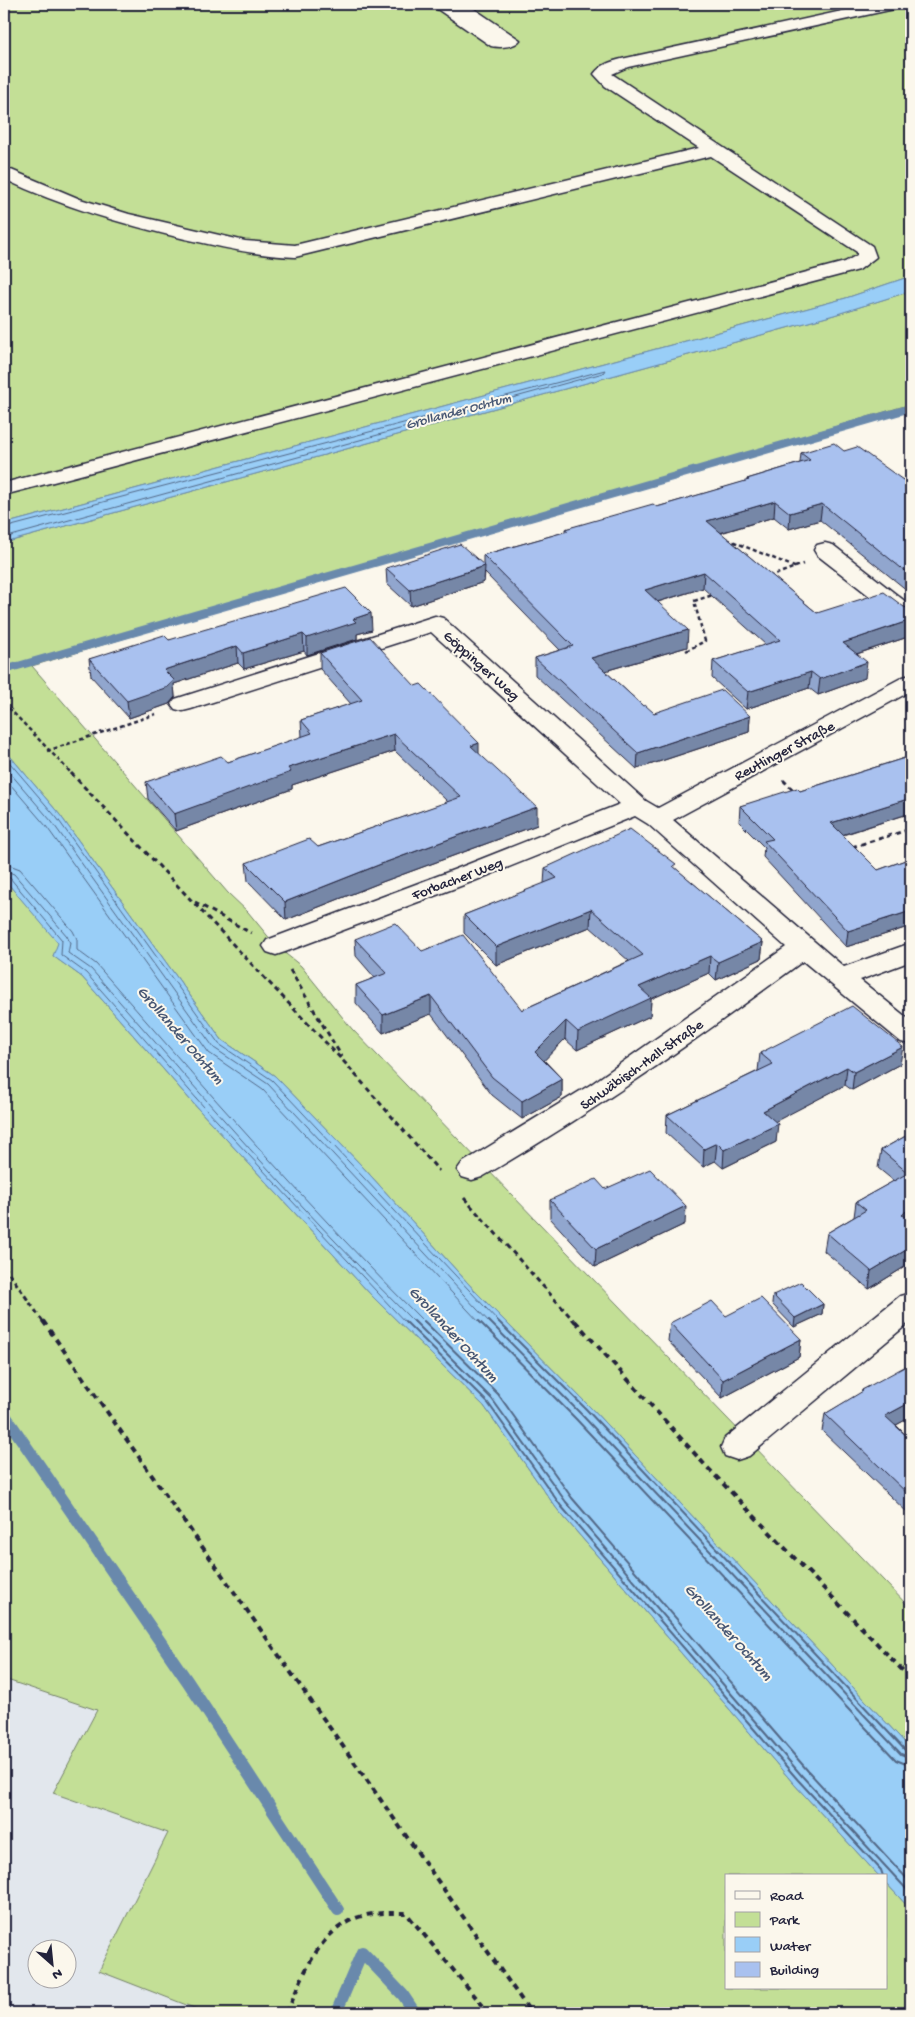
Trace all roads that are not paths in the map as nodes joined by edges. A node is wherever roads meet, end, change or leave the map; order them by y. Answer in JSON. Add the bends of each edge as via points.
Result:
{"nodes":[{"id":1,"x":438,"y":4,"type":"edge"},
{"id":2,"x":457,"y":4,"type":"edge"},
{"id":3,"x":894,"y":4,"type":"edge"},
{"id":4,"x":632,"y":96,"type":"junction"},
{"id":5,"x":610,"y":101,"type":"dead end"},
{"id":6,"x":714,"y":150,"type":"junction"},
{"id":7,"x":4,"y":172,"type":"edge"},
{"id":8,"x":4,"y":489,"type":"edge"},
{"id":9,"x":825,"y":550,"type":"road end"},
{"id":10,"x":911,"y":617,"type":"edge"},
{"id":11,"x":911,"y":682,"type":"edge"},
{"id":12,"x":183,"y":704,"type":"road end"},
{"id":13,"x":647,"y":812,"type":"junction"},
{"id":14,"x":276,"y":946,"type":"road end"},
{"id":15,"x":803,"y":948,"type":"junction"},
{"id":16,"x":911,"y":952,"type":"edge"},
{"id":17,"x":839,"y":978,"type":"junction"},
{"id":18,"x":911,"y":1035,"type":"edge"},
{"id":19,"x":472,"y":1170,"type":"dead end"},
{"id":20,"x":911,"y":1304,"type":"edge"},
{"id":21,"x":737,"y":1447,"type":"dead end"}],
"edges":[{"from":1,"to":2,"type":"street","via":[[497,43],[512,40]]},
{"from":3,"to":4,"type":"street","via":[[604,70],[604,78]]},
{"from":4,"to":5,"type":"street"},
{"from":4,"to":6,"type":"street"},
{"from":6,"to":7,"type":"street","via":[[290,251],[216,241],[116,217],[45,192]]},
{"from":6,"to":8,"type":"street","via":[[866,250],[867,257],[852,266]]},
{"from":9,"to":10,"type":"street"},
{"from":11,"to":13,"type":"street","name":"Reutlinger Straße","via":[[763,760]]},
{"from":12,"to":13,"type":"street","name":"Göppinger Weg","via":[[435,623]]},
{"from":13,"to":14,"type":"street","name":"Forbacher Weg","via":[[465,875]]},
{"from":13,"to":15,"type":"street"},
{"from":15,"to":17,"type":"street"},
{"from":15,"to":19,"type":"street","name":"Schwäbisch-Hall-Straße","via":[[607,1089]]},
{"from":16,"to":17,"type":"street"},
{"from":17,"to":18,"type":"street"},
{"from":20,"to":21,"type":"street"}]}
